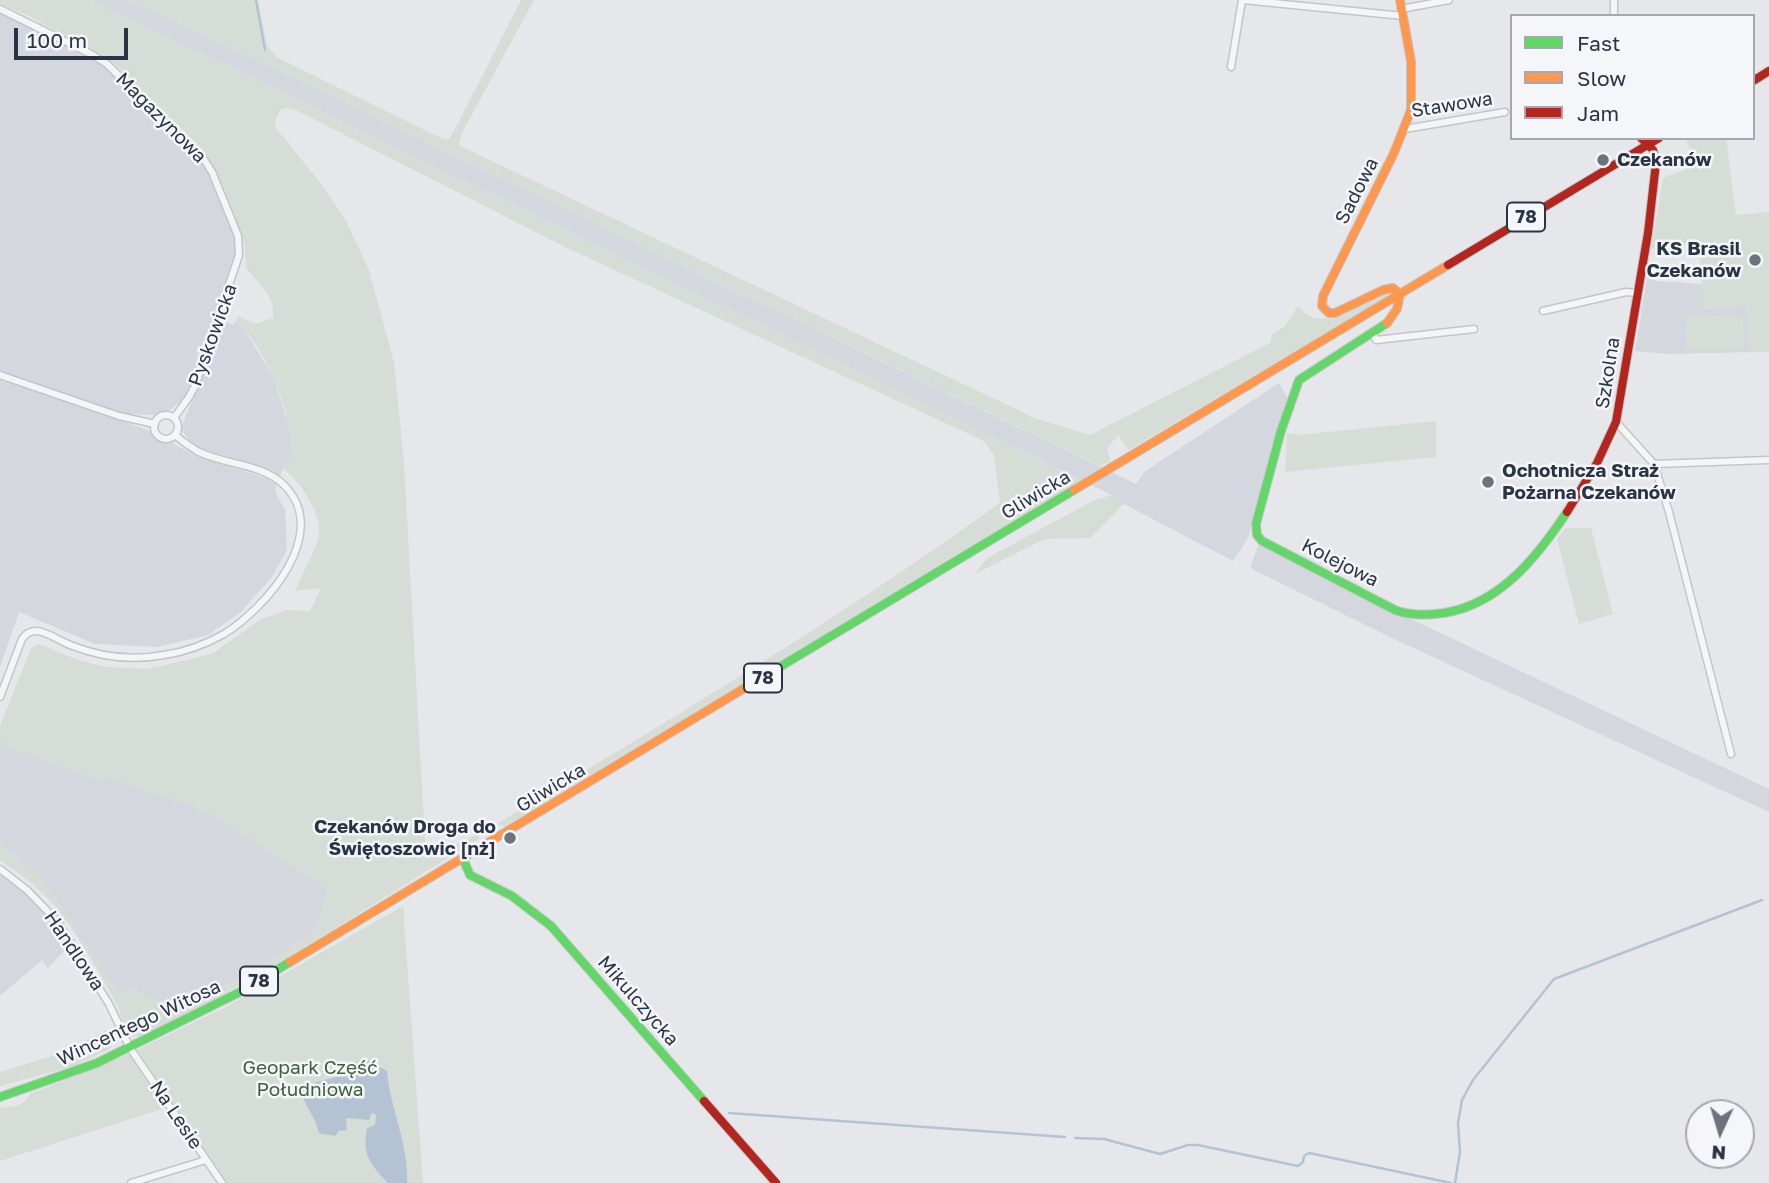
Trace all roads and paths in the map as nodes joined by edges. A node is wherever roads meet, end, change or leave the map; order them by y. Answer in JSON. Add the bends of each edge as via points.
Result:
{"nodes":[{"id":1,"x":1242,"y":0,"type":"edge"},
{"id":2,"x":1449,"y":0,"type":"edge"},
{"id":3,"x":1401,"y":8,"type":"edge"},
{"id":4,"x":0,"y":9,"type":"edge"},
{"id":5,"x":1231,"y":67,"type":"dead end"},
{"id":6,"x":1506,"y":112,"type":"dead end"},
{"id":7,"x":1405,"y":129,"type":"junction"},
{"id":8,"x":1643,"y":140,"type":"edge"},
{"id":9,"x":1655,"y":140,"type":"edge"},
{"id":10,"x":1647,"y":145,"type":"junction"},
{"id":11,"x":239,"y":246,"type":"joint"},
{"id":12,"x":1637,"y":293,"type":"junction"},
{"id":13,"x":1399,"y":294,"type":"junction"},
{"id":14,"x":1543,"y":311,"type":"dead end"},
{"id":15,"x":1474,"y":329,"type":"dead end"},
{"id":16,"x":1372,"y":332,"type":"junction"},
{"id":17,"x":0,"y":375,"type":"edge"},
{"id":18,"x":174,"y":418,"type":"junction"},
{"id":19,"x":1616,"y":422,"type":"junction"},
{"id":20,"x":155,"y":424,"type":"junction"},
{"id":21,"x":175,"y":435,"type":"junction"},
{"id":22,"x":1769,"y":460,"type":"edge"},
{"id":23,"x":1654,"y":464,"type":"junction"},
{"id":24,"x":0,"y":696,"type":"edge"},
{"id":25,"x":1731,"y":754,"type":"dead end"},
{"id":26,"x":463,"y":859,"type":"junction"},
{"id":27,"x":0,"y":869,"type":"edge"},
{"id":28,"x":430,"y":878,"type":"joint"},
{"id":29,"x":130,"y":1048,"type":"junction"},
{"id":30,"x":0,"y":1097,"type":"edge"},
{"id":31,"x":206,"y":1160,"type":"junction"},
{"id":32,"x":131,"y":1183,"type":"edge"},
{"id":33,"x":222,"y":1183,"type":"edge"},
{"id":34,"x":776,"y":1183,"type":"edge"}],
"edges":[{"from":1,"to":3,"type":"street"},
{"from":1,"to":5,"type":"street"},
{"from":2,"to":3,"type":"street"},
{"from":3,"to":7,"type":"main road","name":"Sadowa","via":[[1413,85]]},
{"from":4,"to":11,"type":"street","name":"Magazynowa","via":[[107,64],[197,151],[212,172]]},
{"from":6,"to":7,"type":"street","name":"Stawowa"},
{"from":7,"to":13,"type":"main road","name":"Sadowa","via":[[1336,267],[1322,306],[1335,313],[1383,290],[1393,288]]},
{"from":8,"to":10,"type":"main road"},
{"from":9,"to":10,"type":"main road","name":"Gliwicka","number":"78"},
{"from":10,"to":12,"type":"main road","name":"Szkolna","via":[[1656,163]]},
{"from":10,"to":13,"type":"main road","name":"Gliwicka","number":"78"},
{"from":11,"to":18,"type":"street","name":"Pyskowicka","via":[[237,267],[195,386]]},
{"from":12,"to":14,"type":"street"},
{"from":12,"to":19,"type":"main road","name":"Szkolna"},
{"from":13,"to":16,"type":"main road","name":"Kolejowa","via":[[1397,309],[1388,322]]},
{"from":13,"to":26,"type":"main road","name":"Gliwicka","number":"78"},
{"from":15,"to":16,"type":"street","via":[[1376,340]]},
{"from":16,"to":19,"type":"main road","name":"Kolejowa","via":[[1299,380],[1255,524],[1262,541],[1403,612],[1438,615],[1467,607],[1513,580],[1578,495]]},
{"from":17,"to":20,"type":"street"},
{"from":18,"to":20,"type":"street","via":[[162,416]]},
{"from":18,"to":21,"type":"street","via":[[178,426]]},
{"from":19,"to":23,"type":"street","name":"Szkolna"},
{"from":20,"to":21,"type":"street","via":[[160,438]]},
{"from":21,"to":24,"type":"street","via":[[201,453],[270,475],[291,494],[299,510],[300,535],[276,585],[251,613],[223,634],[164,655],[100,654],[39,631],[29,632]]},
{"from":22,"to":23,"type":"street"},
{"from":23,"to":25,"type":"street","name":"Szkolna"},
{"from":26,"to":28,"type":"main road","name":"Gliwicka","number":"78"},
{"from":26,"to":34,"type":"main road","name":"Mikulczycka","via":[[470,875],[512,896],[551,926]]},
{"from":27,"to":29,"type":"street","name":"Handlowa","via":[[57,921],[109,1004]]},
{"from":28,"to":29,"type":"main road","name":"Wincentego Witosa","number":"78","via":[[242,991]]},
{"from":29,"to":30,"type":"main road","name":"Wincentego Witosa","number":"78","via":[[72,1074]]},
{"from":29,"to":31,"type":"street","name":"Na Lesie"},
{"from":31,"to":32,"type":"street"},
{"from":31,"to":33,"type":"street","name":"Na Lesie"}]}
